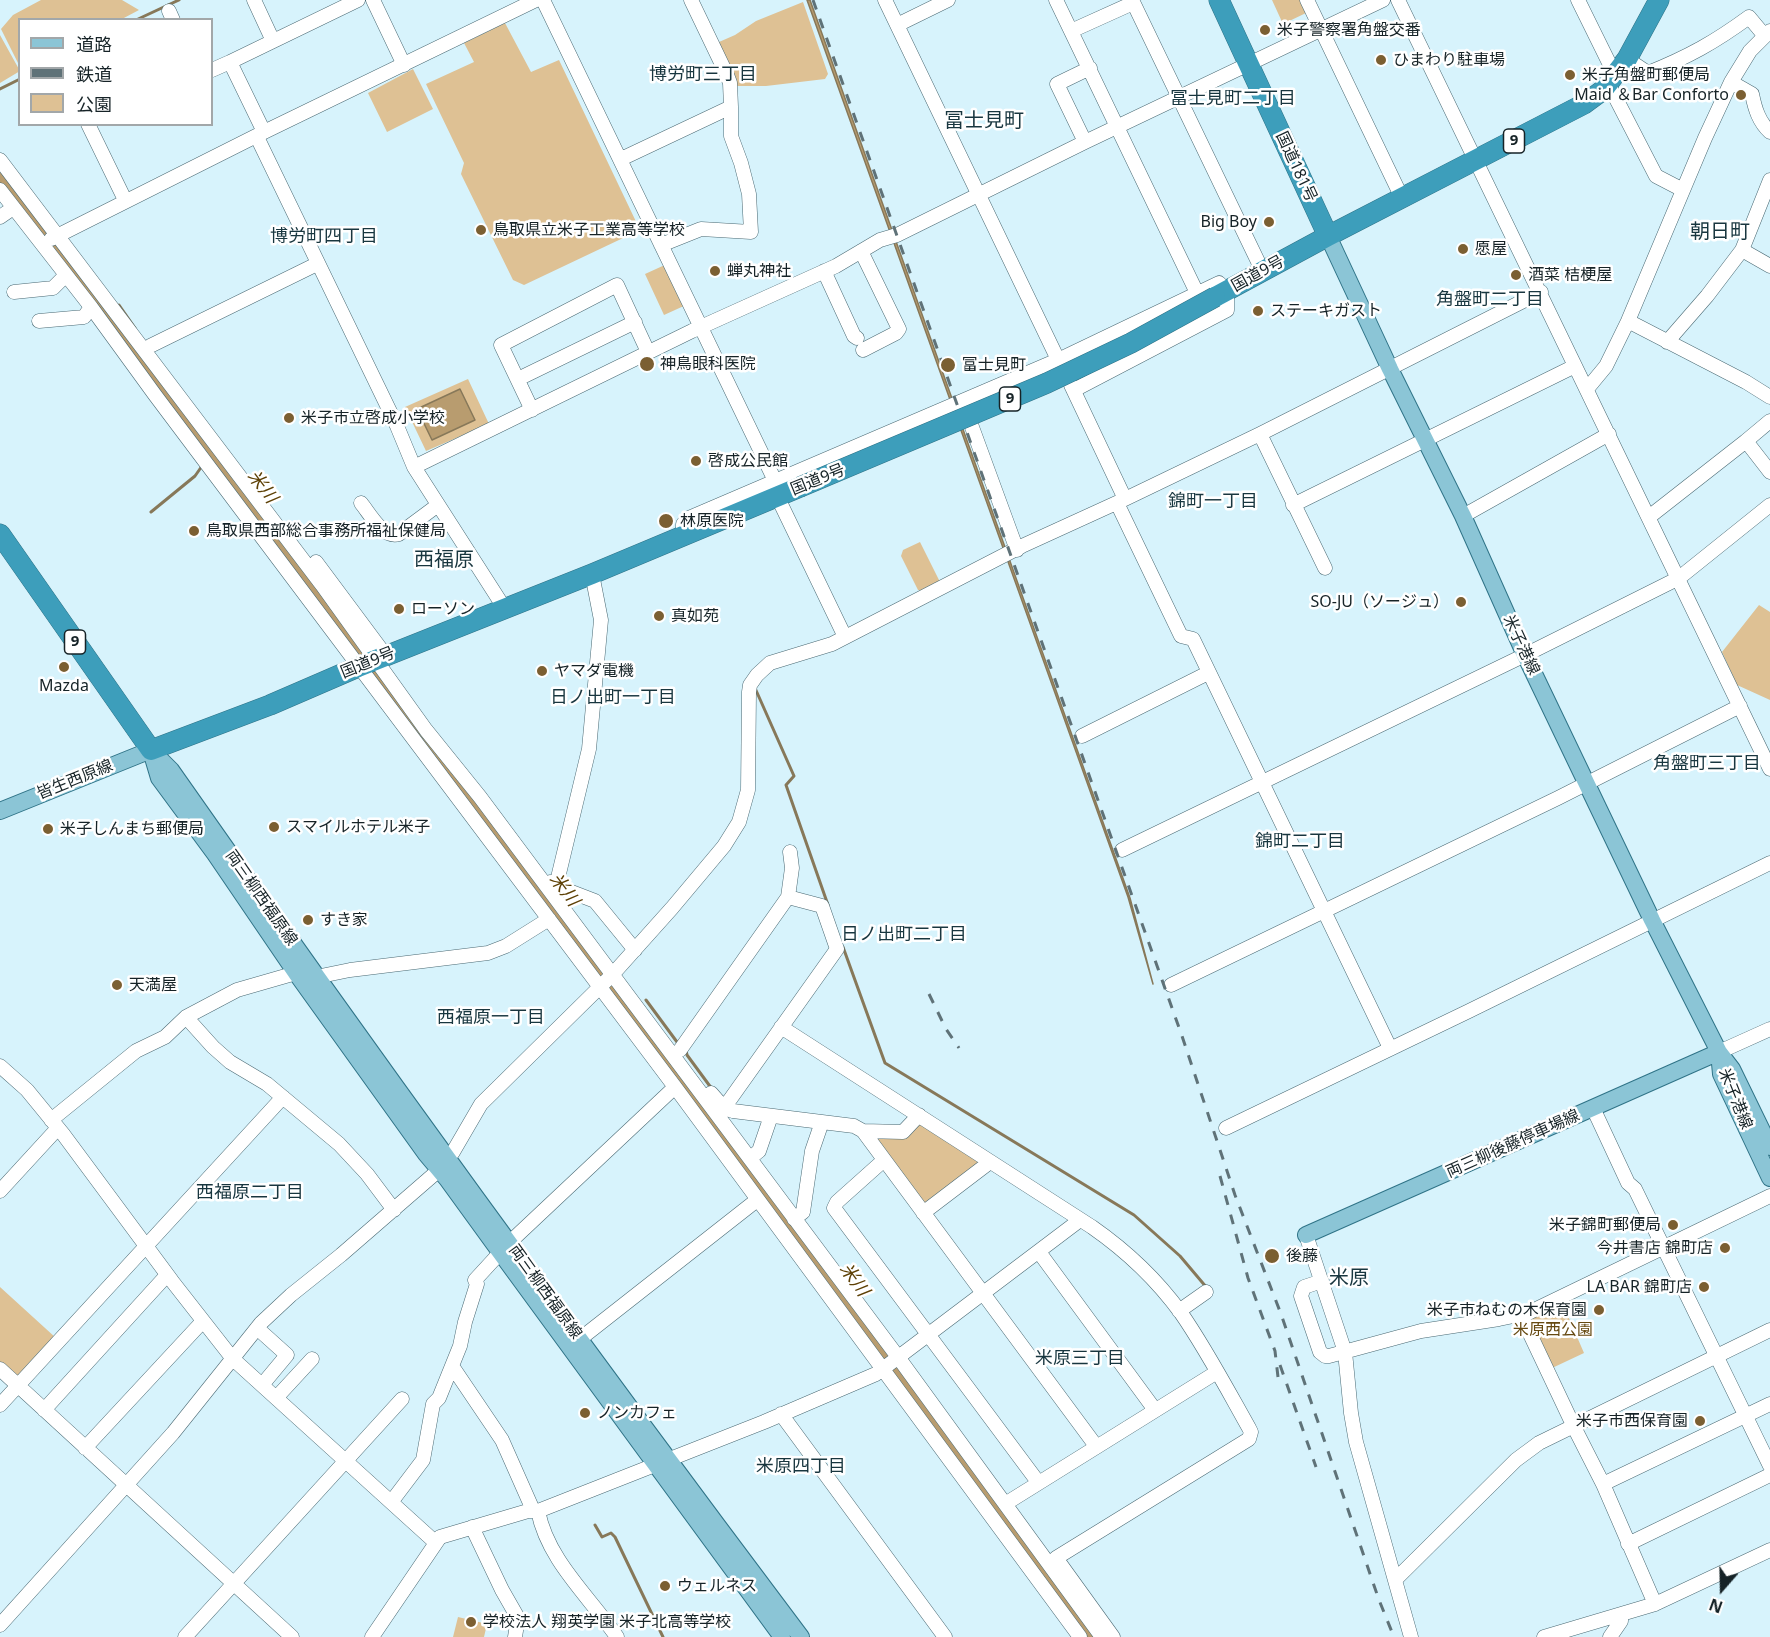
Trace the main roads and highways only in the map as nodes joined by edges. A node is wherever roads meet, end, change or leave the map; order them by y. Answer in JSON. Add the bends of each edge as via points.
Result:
{"nodes":[{"id":1,"x":1219,"y":0,"type":"edge"},
{"id":2,"x":1659,"y":0,"type":"edge"},
{"id":3,"x":1328,"y":236,"type":"junction"},
{"id":4,"x":0,"y":534,"type":"edge"},
{"id":5,"x":151,"y":750,"type":"junction"},
{"id":6,"x":0,"y":811,"type":"edge"},
{"id":7,"x":1719,"y":1052,"type":"junction"},
{"id":8,"x":1770,"y":1147,"type":"edge"},
{"id":9,"x":444,"y":1164,"type":"junction"},
{"id":10,"x":1770,"y":1178,"type":"edge"},
{"id":11,"x":1306,"y":1235,"type":"road end"},
{"id":12,"x":505,"y":1247,"type":"junction"},
{"id":13,"x":663,"y":1462,"type":"junction"},
{"id":14,"x":782,"y":1637,"type":"edge"},
{"id":15,"x":801,"y":1637,"type":"edge"}],
"edges":[{"from":1,"to":3,"type":"highway","name":"国道181号"},
{"from":2,"to":3,"type":"highway","name":"国道9号","number":"9","via":[[1617,72],[1603,90],[1573,112]]},
{"from":3,"to":5,"type":"highway","name":"国道9号","number":"9","bridge":true,"via":[[1213,294],[1131,343],[1047,383],[800,488],[776,488],[683,536]]},
{"from":3,"to":7,"type":"main road","name":"米子港線","via":[[1652,920]]},
{"from":4,"to":5,"type":"highway","number":"9"},
{"from":5,"to":6,"type":"main road","name":"皆生西原線"},
{"from":5,"to":9,"type":"main road","name":"両三柳西福原線","via":[[171,770]]},
{"from":5,"to":9,"type":"main road","name":"両三柳西福原線","via":[[159,778],[296,973],[426,1154]]},
{"from":7,"to":8,"type":"main road","name":"米子港線","via":[[1732,1069]]},
{"from":7,"to":10,"type":"main road","name":"米子港線","via":[[1721,1074]]},
{"from":7,"to":11,"type":"main road","name":"両三柳後藤停車場線"},
{"from":9,"to":12,"type":"main road","name":"両三柳西福原線"},
{"from":12,"to":13,"type":"main road","name":"両三柳西福原線"},
{"from":12,"to":13,"type":"main road","name":"両三柳西福原線","via":[[580,1339]]},
{"from":13,"to":14,"type":"main road","name":"両三柳西福原線"},
{"from":13,"to":15,"type":"main road","name":"両三柳西福原線"}]}
